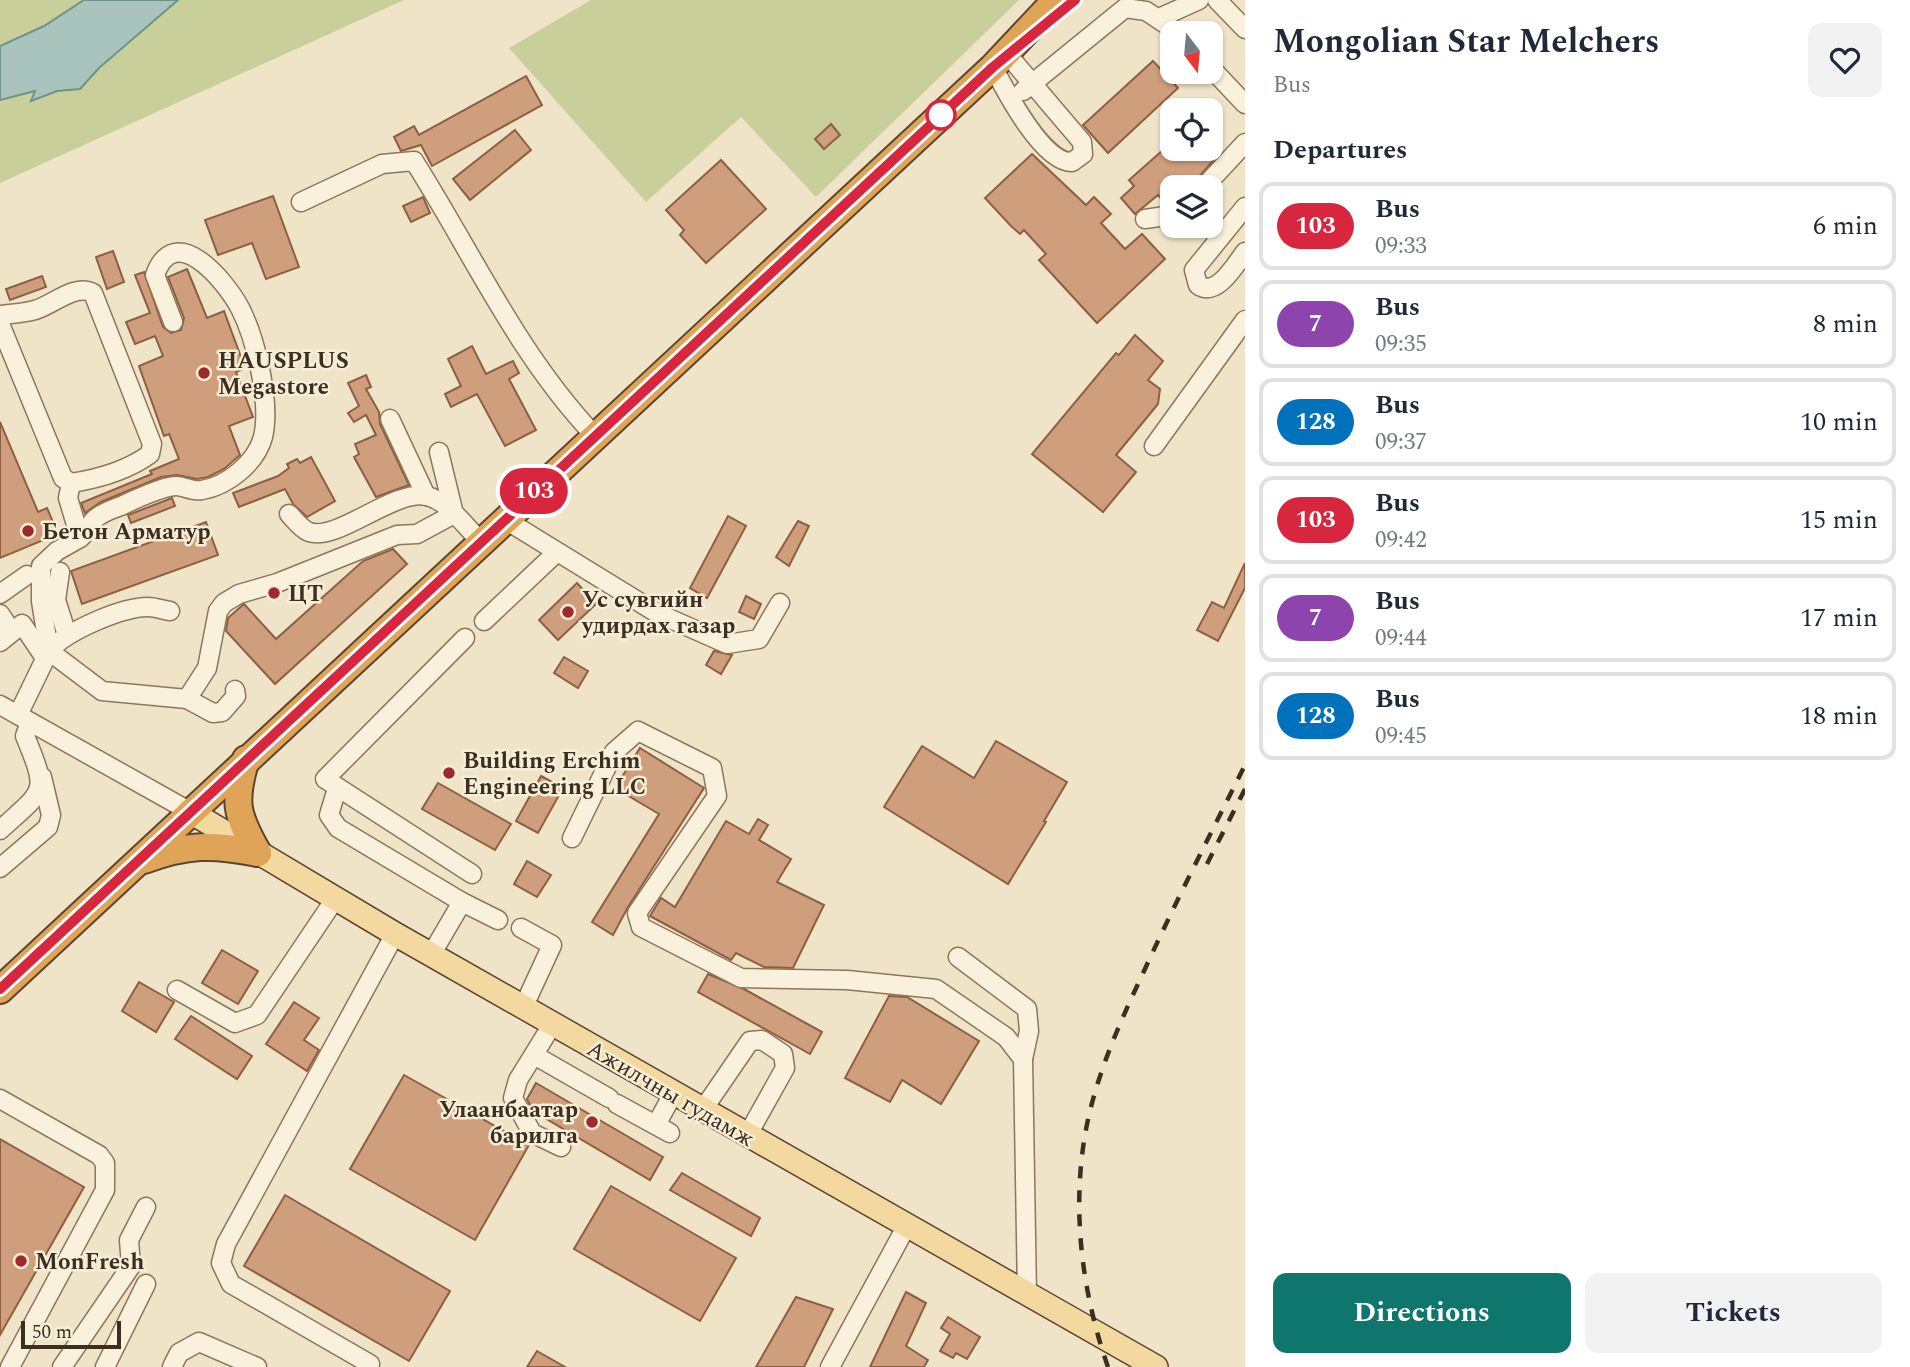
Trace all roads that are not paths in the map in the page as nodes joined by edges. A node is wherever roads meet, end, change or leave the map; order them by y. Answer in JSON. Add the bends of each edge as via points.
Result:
{"nodes":[{"id":1,"x":1060,"y":0,"type":"edge"},
{"id":2,"x":1199,"y":0,"type":"edge"},
{"id":3,"x":1217,"y":0,"type":"edge"},
{"id":4,"x":1159,"y":18,"type":"junction"},
{"id":5,"x":1163,"y":21,"type":"edge"},
{"id":6,"x":1245,"y":29,"type":"edge"},
{"id":7,"x":1001,"y":61,"type":"junction"},
{"id":8,"x":1223,"y":81,"type":"edge"},
{"id":9,"x":1032,"y":85,"type":"junction"},
{"id":10,"x":1010,"y":99,"type":"junction"},
{"id":11,"x":1245,"y":104,"type":"edge"},
{"id":12,"x":1245,"y":143,"type":"edge"},
{"id":13,"x":1214,"y":175,"type":"edge"},
{"id":14,"x":301,"y":202,"type":"dead end"},
{"id":15,"x":1245,"y":207,"type":"edge"},
{"id":16,"x":1160,"y":217,"type":"edge"},
{"id":17,"x":1144,"y":219,"type":"dead end"},
{"id":18,"x":1245,"y":252,"type":"edge"},
{"id":19,"x":0,"y":315,"type":"edge"},
{"id":20,"x":1245,"y":320,"type":"edge"},
{"id":21,"x":173,"y":322,"type":"dead end"},
{"id":22,"x":0,"y":324,"type":"edge"},
{"id":23,"x":390,"y":419,"type":"dead end"},
{"id":24,"x":595,"y":436,"type":"junction"},
{"id":25,"x":1154,"y":446,"type":"dead end"},
{"id":26,"x":439,"y":452,"type":"dead end"},
{"id":27,"x":71,"y":482,"type":"junction"},
{"id":28,"x":426,"y":496,"type":"junction"},
{"id":29,"x":289,"y":513,"type":"dead end"},
{"id":30,"x":454,"y":514,"type":"junction"},
{"id":31,"x":504,"y":519,"type":"junction"},
{"id":32,"x":80,"y":538,"type":"junction"},
{"id":33,"x":480,"y":541,"type":"junction"},
{"id":34,"x":557,"y":552,"type":"junction"},
{"id":35,"x":61,"y":572,"type":"dead end"},
{"id":36,"x":27,"y":575,"type":"dead end"},
{"id":37,"x":0,"y":594,"type":"edge"},
{"id":38,"x":780,"y":603,"type":"dead end"},
{"id":39,"x":170,"y":611,"type":"dead end"},
{"id":40,"x":0,"y":614,"type":"edge"},
{"id":41,"x":484,"y":621,"type":"dead end"},
{"id":42,"x":67,"y":635,"type":"junction"},
{"id":43,"x":6,"y":637,"type":"edge"},
{"id":44,"x":465,"y":638,"type":"dead end"},
{"id":45,"x":47,"y":654,"type":"junction"},
{"id":46,"x":235,"y":690,"type":"dead end"},
{"id":47,"x":187,"y":699,"type":"junction"},
{"id":48,"x":0,"y":705,"type":"edge"},
{"id":49,"x":24,"y":718,"type":"junction"},
{"id":50,"x":246,"y":759,"type":"junction"},
{"id":51,"x":42,"y":777,"type":"junction"},
{"id":52,"x":335,"y":795,"type":"dead end"},
{"id":53,"x":189,"y":811,"type":"junction"},
{"id":54,"x":0,"y":830,"type":"edge"},
{"id":55,"x":572,"y":838,"type":"dead end"},
{"id":56,"x":258,"y":853,"type":"junction"},
{"id":57,"x":134,"y":864,"type":"junction"},
{"id":58,"x":0,"y":868,"type":"edge"},
{"id":59,"x":472,"y":874,"type":"dead end"},
{"id":60,"x":335,"y":899,"type":"junction"},
{"id":61,"x":462,"y":902,"type":"junction"},
{"id":62,"x":498,"y":920,"type":"dead end"},
{"id":63,"x":521,"y":928,"type":"dead end"},
{"id":64,"x":395,"y":934,"type":"junction"},
{"id":65,"x":431,"y":955,"type":"junction"},
{"id":66,"x":958,"y":957,"type":"dead end"},
{"id":67,"x":0,"y":989,"type":"edge"},
{"id":68,"x":177,"y":990,"type":"dead end"},
{"id":69,"x":523,"y":1008,"type":"junction"},
{"id":70,"x":552,"y":1025,"type":"junction"},
{"id":71,"x":534,"y":1055,"type":"junction"},
{"id":72,"x":1023,"y":1059,"type":"junction"},
{"id":73,"x":673,"y":1094,"type":"junction"},
{"id":74,"x":0,"y":1100,"type":"edge"},
{"id":75,"x":702,"y":1111,"type":"junction"},
{"id":76,"x":747,"y":1136,"type":"junction"},
{"id":77,"x":561,"y":1147,"type":"dead end"},
{"id":78,"x":146,"y":1207,"type":"dead end"},
{"id":79,"x":906,"y":1227,"type":"junction"},
{"id":80,"x":146,"y":1284,"type":"dead end"},
{"id":81,"x":1027,"y":1295,"type":"junction"},
{"id":82,"x":370,"y":1364,"type":"dead end"},
{"id":83,"x":10,"y":1367,"type":"edge"},
{"id":84,"x":62,"y":1367,"type":"edge"},
{"id":85,"x":106,"y":1367,"type":"edge"},
{"id":86,"x":172,"y":1367,"type":"edge"},
{"id":87,"x":257,"y":1367,"type":"edge"},
{"id":88,"x":830,"y":1367,"type":"edge"},
{"id":89,"x":1156,"y":1367,"type":"edge"}],
"edges":[{"from":1,"to":7,"type":"highway"},
{"from":2,"to":4,"type":"street"},
{"from":3,"to":6,"type":"street"},
{"from":4,"to":5,"type":"street"},
{"from":4,"to":9,"type":"street","via":[[1146,10],[1125,8]]},
{"from":7,"to":9,"type":"street"},
{"from":7,"to":10,"type":"street"},
{"from":7,"to":24,"type":"highway"},
{"from":8,"to":11,"type":"street"},
{"from":9,"to":10,"type":"street"},
{"from":9,"to":10,"type":"street","via":[[1082,142],[1083,154],[1072,162],[1061,161],[1024,122]]},
{"from":12,"to":13,"type":"street"},
{"from":14,"to":24,"type":"street","via":[[383,164],[414,161],[530,357]]},
{"from":15,"to":18,"type":"street","via":[[1194,270],[1198,285],[1208,288],[1221,283]]},
{"from":16,"to":17,"type":"street"},
{"from":19,"to":27,"type":"street","via":[[41,309],[73,292],[86,289],[93,293],[152,444],[149,454],[136,464]]},
{"from":20,"to":25,"type":"street"},
{"from":21,"to":32,"type":"street","via":[[155,275],[160,261],[179,251],[211,271],[241,310],[259,364],[265,418],[256,454],[243,471],[202,490],[176,486],[120,506],[95,519]]},
{"from":22,"to":27,"type":"street","via":[[63,478]]},
{"from":23,"to":28,"type":"street"},
{"from":24,"to":31,"type":"highway"},
{"from":26,"to":30,"type":"street"},
{"from":27,"to":32,"type":"street","via":[[68,498]]},
{"from":28,"to":29,"type":"street","via":[[408,496],[319,533],[303,528]]},
{"from":28,"to":30,"type":"street"},
{"from":30,"to":33,"type":"street"},
{"from":30,"to":47,"type":"street","via":[[417,534],[397,535],[225,603],[218,611],[207,668]]},
{"from":31,"to":33,"type":"highway"},
{"from":31,"to":34,"type":"street"},
{"from":32,"to":45,"type":"street","via":[[41,566]]},
{"from":33,"to":50,"type":"highway"},
{"from":34,"to":38,"type":"street","via":[[657,613],[727,644],[760,639]]},
{"from":34,"to":41,"type":"street"},
{"from":35,"to":42,"type":"street","via":[[56,600]]},
{"from":36,"to":37,"type":"street"},
{"from":39,"to":42,"type":"street","via":[[148,607],[126,612]]},
{"from":40,"to":43,"type":"street"},
{"from":42,"to":45,"type":"street"},
{"from":43,"to":45,"type":"street","via":[[22,624]]},
{"from":44,"to":59,"type":"street","via":[[325,779]]},
{"from":45,"to":47,"type":"street","via":[[102,691]]},
{"from":45,"to":49,"type":"street"},
{"from":46,"to":47,"type":"street","via":[[236,696],[222,712],[213,713]]},
{"from":48,"to":49,"type":"street"},
{"from":49,"to":51,"type":"street","via":[[25,736]]},
{"from":49,"to":53,"type":"street"},
{"from":50,"to":53,"type":"highway"},
{"from":50,"to":56,"type":"highway","via":[[238,786],[239,815]]},
{"from":51,"to":54,"type":"street","via":[[36,797]]},
{"from":51,"to":58,"type":"street","via":[[51,816],[47,827]]},
{"from":52,"to":61,"type":"street","via":[[329,815],[338,828]]},
{"from":53,"to":56,"type":"main road","name":"Ажилчны гудамж"},
{"from":53,"to":57,"type":"highway"},
{"from":55,"to":72,"type":"street","via":[[614,752],[638,731],[712,768],[717,796],[637,913],[640,927],[741,978],[847,980],[936,989],[1006,1037]]},
{"from":56,"to":57,"type":"highway","via":[[197,845]]},
{"from":56,"to":60,"type":"main road","name":"Ажилчны гудамж"},
{"from":57,"to":67,"type":"highway"},
{"from":60,"to":64,"type":"main road","name":"Ажилчны гудамж"},
{"from":60,"to":68,"type":"street","via":[[257,1015],[235,1023]]},
{"from":61,"to":62,"type":"street"},
{"from":61,"to":65,"type":"street"},
{"from":63,"to":69,"type":"street","via":[[552,945]]},
{"from":64,"to":65,"type":"main road","name":"Ажилчны гудамж"},
{"from":64,"to":82,"type":"street","via":[[226,1244],[221,1263],[231,1284]]},
{"from":65,"to":69,"type":"main road","name":"Ажилчны гудамж"},
{"from":66,"to":72,"type":"street","via":[[1027,1009],[1029,1031]]},
{"from":69,"to":70,"type":"main road","name":"Ажилчны гудамж"},
{"from":70,"to":71,"type":"street"},
{"from":70,"to":73,"type":"main road","name":"Ажилчны гудамж"},
{"from":71,"to":73,"type":"street","via":[[663,1129]]},
{"from":71,"to":77,"type":"street","via":[[513,1098],[532,1133]]},
{"from":72,"to":81,"type":"street"},
{"from":73,"to":75,"type":"main road","name":"Ажилчны гудамж"},
{"from":74,"to":83,"type":"street","via":[[105,1163],[105,1190]]},
{"from":75,"to":76,"type":"main road","name":"Ажилчны гудамж"},
{"from":75,"to":76,"type":"street","via":[[750,1041],[762,1040],[783,1054],[785,1068]]},
{"from":76,"to":79,"type":"main road","name":"Ажилчны гудамж"},
{"from":78,"to":84,"type":"street","via":[[129,1240],[131,1266]]},
{"from":79,"to":81,"type":"main road","name":"Ажилчны гудамж"},
{"from":79,"to":88,"type":"street"},
{"from":80,"to":85,"type":"street"},
{"from":81,"to":89,"type":"main road","name":"Ажилчны гудамж"},
{"from":86,"to":87,"type":"street","via":[[179,1353],[199,1342]]}]}
